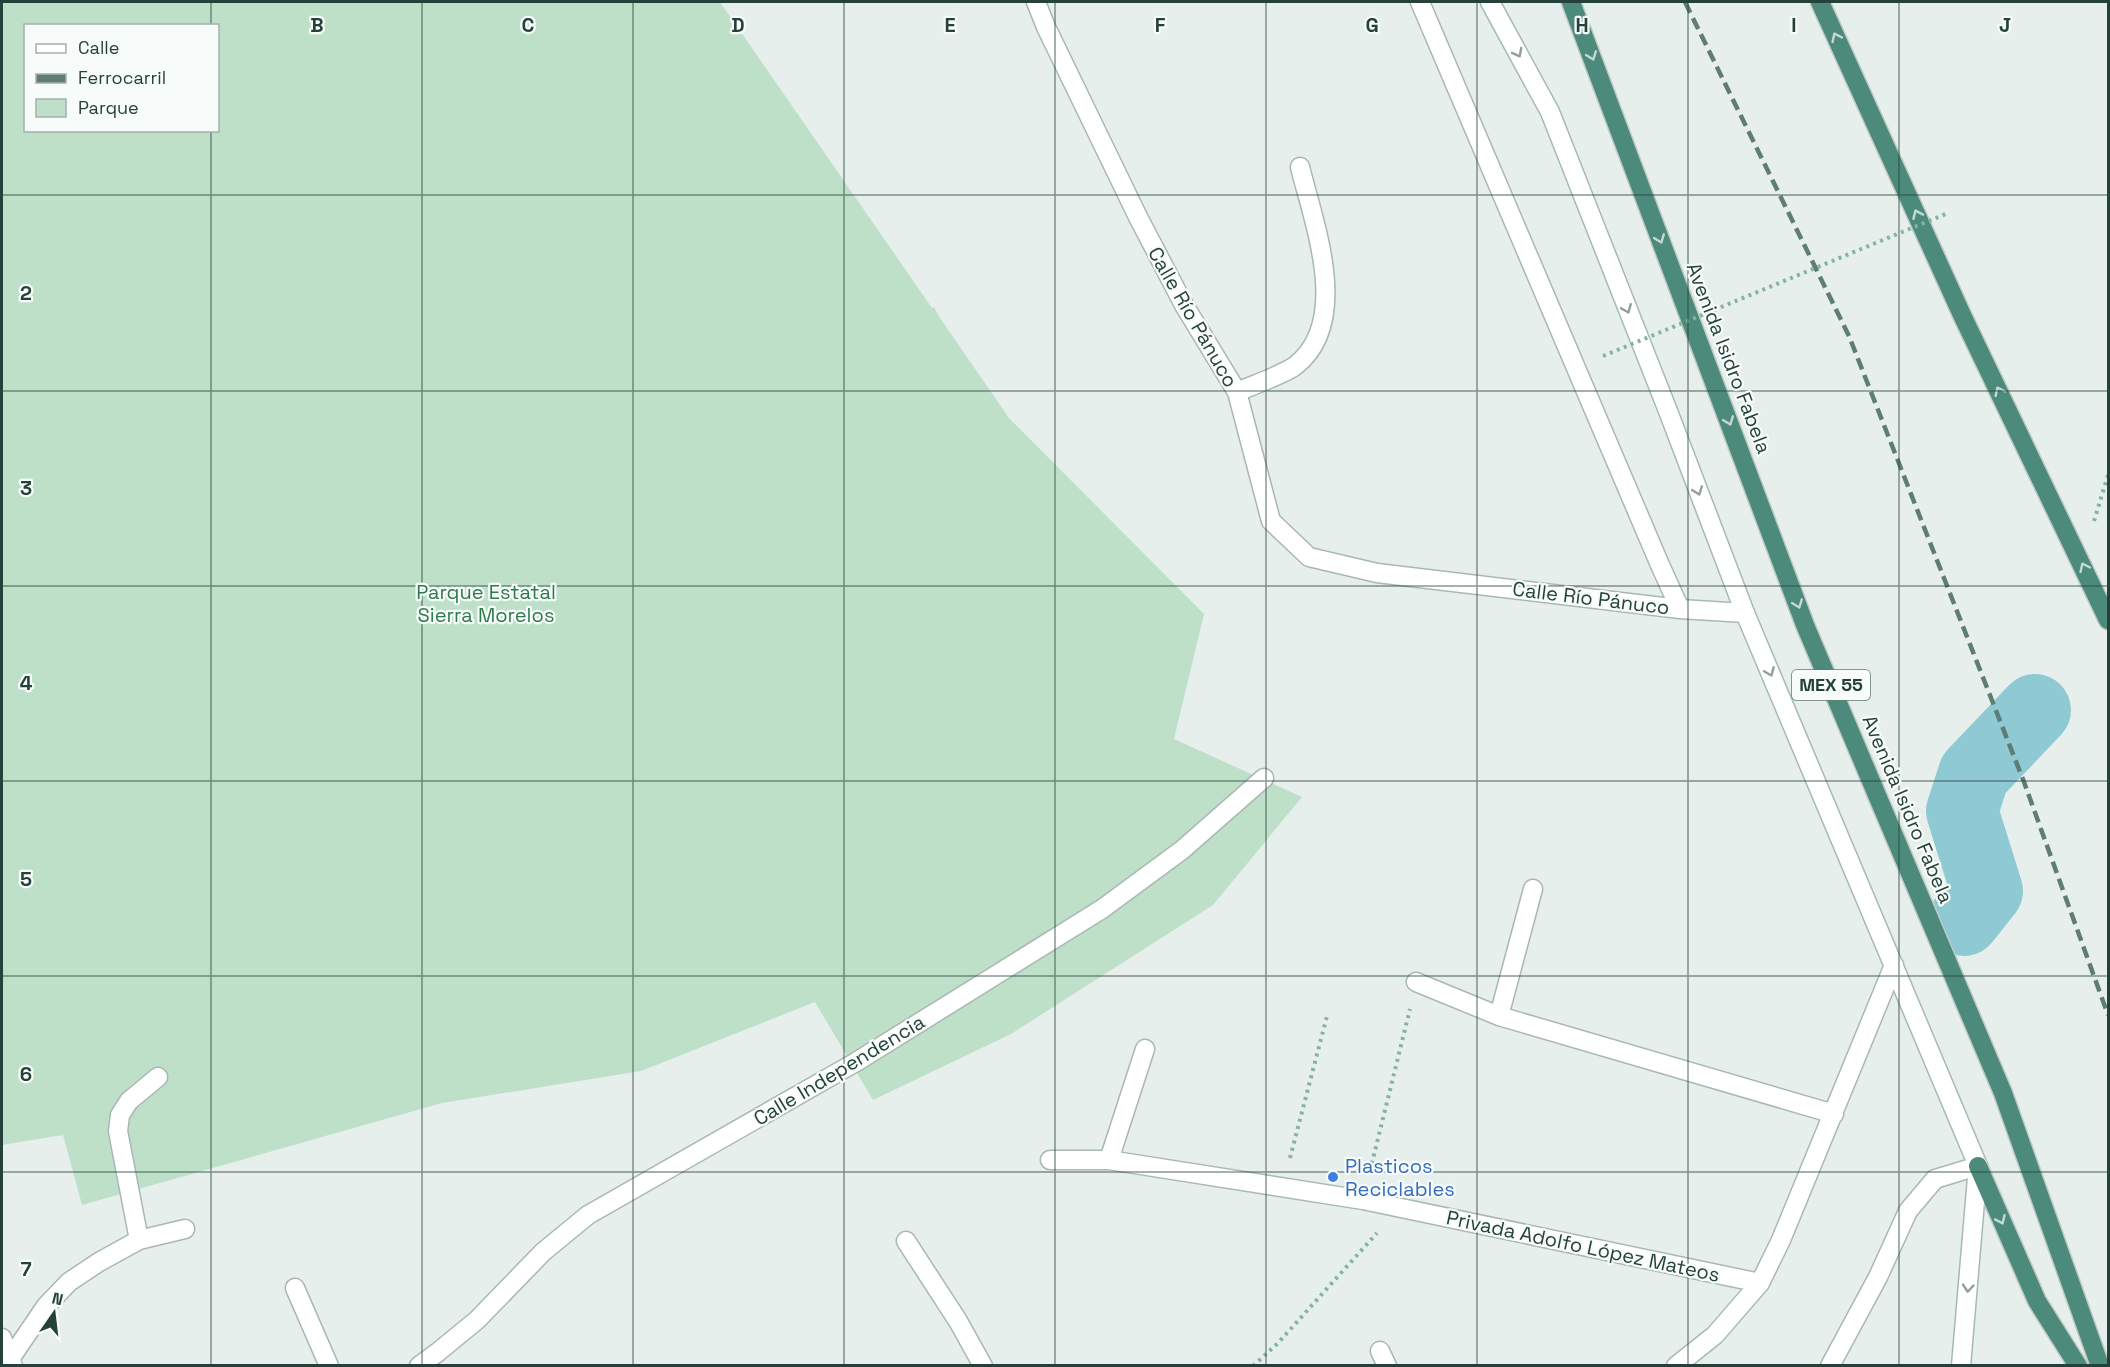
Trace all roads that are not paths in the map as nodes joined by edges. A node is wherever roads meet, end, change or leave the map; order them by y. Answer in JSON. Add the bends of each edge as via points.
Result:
{"nodes":[{"id":1,"x":1036,"y":2,"type":"edge"},
{"id":2,"x":1420,"y":2,"type":"edge"},
{"id":3,"x":1490,"y":2,"type":"edge"},
{"id":4,"x":1571,"y":2,"type":"edge"},
{"id":5,"x":1820,"y":2,"type":"edge"},
{"id":6,"x":1300,"y":167,"type":"dead end"},
{"id":7,"x":1237,"y":392,"type":"junction"},
{"id":8,"x":1680,"y":609,"type":"junction"},
{"id":9,"x":1745,"y":613,"type":"junction"},
{"id":10,"x":2109,"y":620,"type":"edge"},
{"id":11,"x":1264,"y":778,"type":"dead end"},
{"id":12,"x":1533,"y":889,"type":"dead end"},
{"id":13,"x":1894,"y":964,"type":"junction"},
{"id":14,"x":1416,"y":982,"type":"road end"},
{"id":15,"x":1499,"y":1016,"type":"junction"},
{"id":16,"x":1145,"y":1049,"type":"dead end"},
{"id":17,"x":158,"y":1077,"type":"dead end"},
{"id":18,"x":1834,"y":1114,"type":"junction"},
{"id":19,"x":1050,"y":1160,"type":"dead end"},
{"id":20,"x":1109,"y":1160,"type":"junction"},
{"id":21,"x":1978,"y":1166,"type":"junction"},
{"id":22,"x":185,"y":1229,"type":"dead end"},
{"id":23,"x":139,"y":1240,"type":"junction"},
{"id":24,"x":906,"y":1241,"type":"dead end"},
{"id":25,"x":1761,"y":1283,"type":"junction"},
{"id":26,"x":295,"y":1288,"type":"dead end"},
{"id":27,"x":2,"y":1338,"type":"edge"},
{"id":28,"x":12,"y":1362,"type":"edge"},
{"id":29,"x":329,"y":1365,"type":"edge"},
{"id":30,"x":419,"y":1365,"type":"edge"},
{"id":31,"x":983,"y":1365,"type":"edge"},
{"id":32,"x":1676,"y":1365,"type":"edge"},
{"id":33,"x":1830,"y":1365,"type":"edge"},
{"id":34,"x":1961,"y":1365,"type":"edge"},
{"id":35,"x":2078,"y":1365,"type":"edge"},
{"id":36,"x":2100,"y":1365,"type":"edge"}],
"edges":[{"from":1,"to":7,"type":"street","name":"Calle Río Pánuco","via":[[1138,217],[1184,305]]},
{"from":2,"to":8,"type":"street"},
{"from":3,"to":9,"type":"street","number":"MEX 55","one_way":true,"via":[[1550,112]]},
{"from":4,"to":36,"type":"highway","name":"Avenida Isidro Fabela","number":"MEX 55","one_way":true,"via":[[1805,625],[2003,1093]]},
{"from":10,"to":5,"type":"highway","one_way":true,"via":[[1962,315]]},
{"from":6,"to":7,"type":"street","via":[[1326,270],[1325,310],[1314,345],[1294,366]]},
{"from":7,"to":8,"type":"street","name":"Calle Río Pánuco","via":[[1271,521],[1309,557],[1377,573]]},
{"from":8,"to":9,"type":"street","name":"Calle Río Pánuco"},
{"from":9,"to":13,"type":"street","number":"MEX 55","one_way":true},
{"from":11,"to":30,"type":"street","name":"Calle Independencia","via":[[1182,850],[1102,909],[856,1062],[588,1215],[543,1252],[477,1320]]},
{"from":12,"to":15,"type":"street"},
{"from":13,"to":18,"type":"street"},
{"from":13,"to":21,"type":"street","number":"MEX 55"},
{"from":14,"to":15,"type":"street"},
{"from":15,"to":18,"type":"street"},
{"from":16,"to":20,"type":"street"},
{"from":17,"to":23,"type":"street","via":[[129,1101],[120,1115],[118,1131]]},
{"from":18,"to":25,"type":"street"},
{"from":19,"to":20,"type":"street","name":"Privada Adolfo López Mateos"},
{"from":20,"to":25,"type":"street","name":"Privada Adolfo López Mateos","via":[[1364,1200]]},
{"from":21,"to":33,"type":"street","via":[[1935,1179],[1908,1211],[1878,1277]]},
{"from":21,"to":34,"type":"street","number":"MEX 55","one_way":true},
{"from":21,"to":35,"type":"highway","one_way":true,"via":[[2037,1301]]},
{"from":22,"to":23,"type":"street"},
{"from":23,"to":28,"type":"street","via":[[69,1282],[46,1306]]},
{"from":24,"to":31,"type":"street"},
{"from":25,"to":32,"type":"street","via":[[1715,1335]]},
{"from":26,"to":29,"type":"street"},
{"from":27,"to":28,"type":"street"}]}
